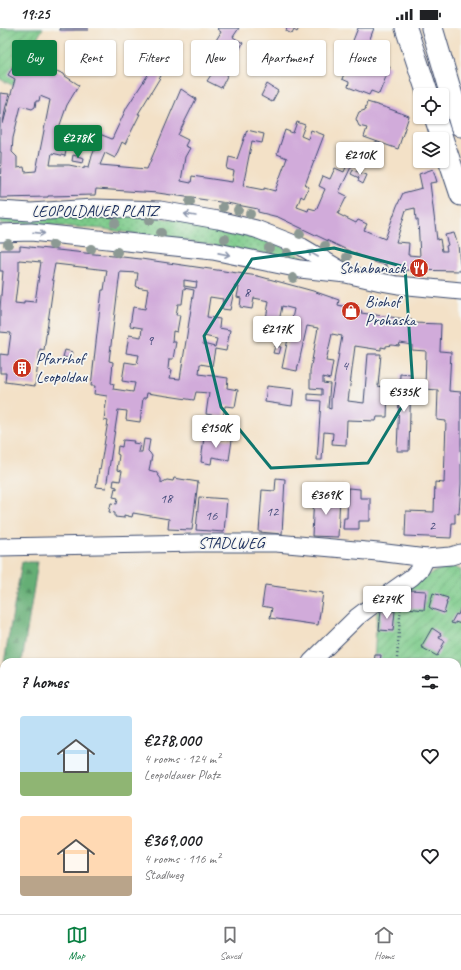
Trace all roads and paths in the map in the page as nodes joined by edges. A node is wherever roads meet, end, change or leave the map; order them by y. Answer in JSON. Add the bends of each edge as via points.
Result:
{"nodes":[{"id":1,"x":406,"y":28,"type":"edge"},
{"id":2,"x":432,"y":28,"type":"edge"},
{"id":3,"x":426,"y":88,"type":"edge"},
{"id":4,"x":437,"y":124,"type":"edge"},
{"id":5,"x":461,"y":126,"type":"edge"},
{"id":6,"x":461,"y":195,"type":"edge"},
{"id":7,"x":0,"y":210,"type":"edge"},
{"id":8,"x":0,"y":233,"type":"edge"},
{"id":9,"x":346,"y":274,"type":"junction"},
{"id":10,"x":461,"y":291,"type":"edge"},
{"id":11,"x":0,"y":547,"type":"edge"},
{"id":12,"x":461,"y":553,"type":"edge"},
{"id":13,"x":426,"y":558,"type":"junction"},
{"id":14,"x":402,"y":584,"type":"junction"},
{"id":15,"x":314,"y":658,"type":"edge"},
{"id":16,"x":397,"y":658,"type":"edge"}],
"edges":[{"from":1,"to":3,"type":"main road"},
{"from":2,"to":5,"type":"main road"},
{"from":4,"to":6,"type":"main road"},
{"from":9,"to":7,"type":"street","name":"LEOPOLDAUER PLATZ","one_way":true,"via":[[302,247],[256,229],[218,220],[160,210]]},
{"from":8,"to":9,"type":"street","name":"LEOPOLDAUER PLATZ","one_way":true,"via":[[31,232],[213,251],[300,269]]},
{"from":9,"to":10,"type":"street","name":"LEOPOLDAUER PLATZ","via":[[398,285]]},
{"from":11,"to":13,"type":"street","name":"STADLWEG","via":[[276,543]]},
{"from":12,"to":13,"type":"street","name":"STADLWEG"},
{"from":13,"to":14,"type":"street","via":[[421,568]]},
{"from":14,"to":15,"type":"street","via":[[357,617]]},
{"from":14,"to":16,"type":"path"}]}
